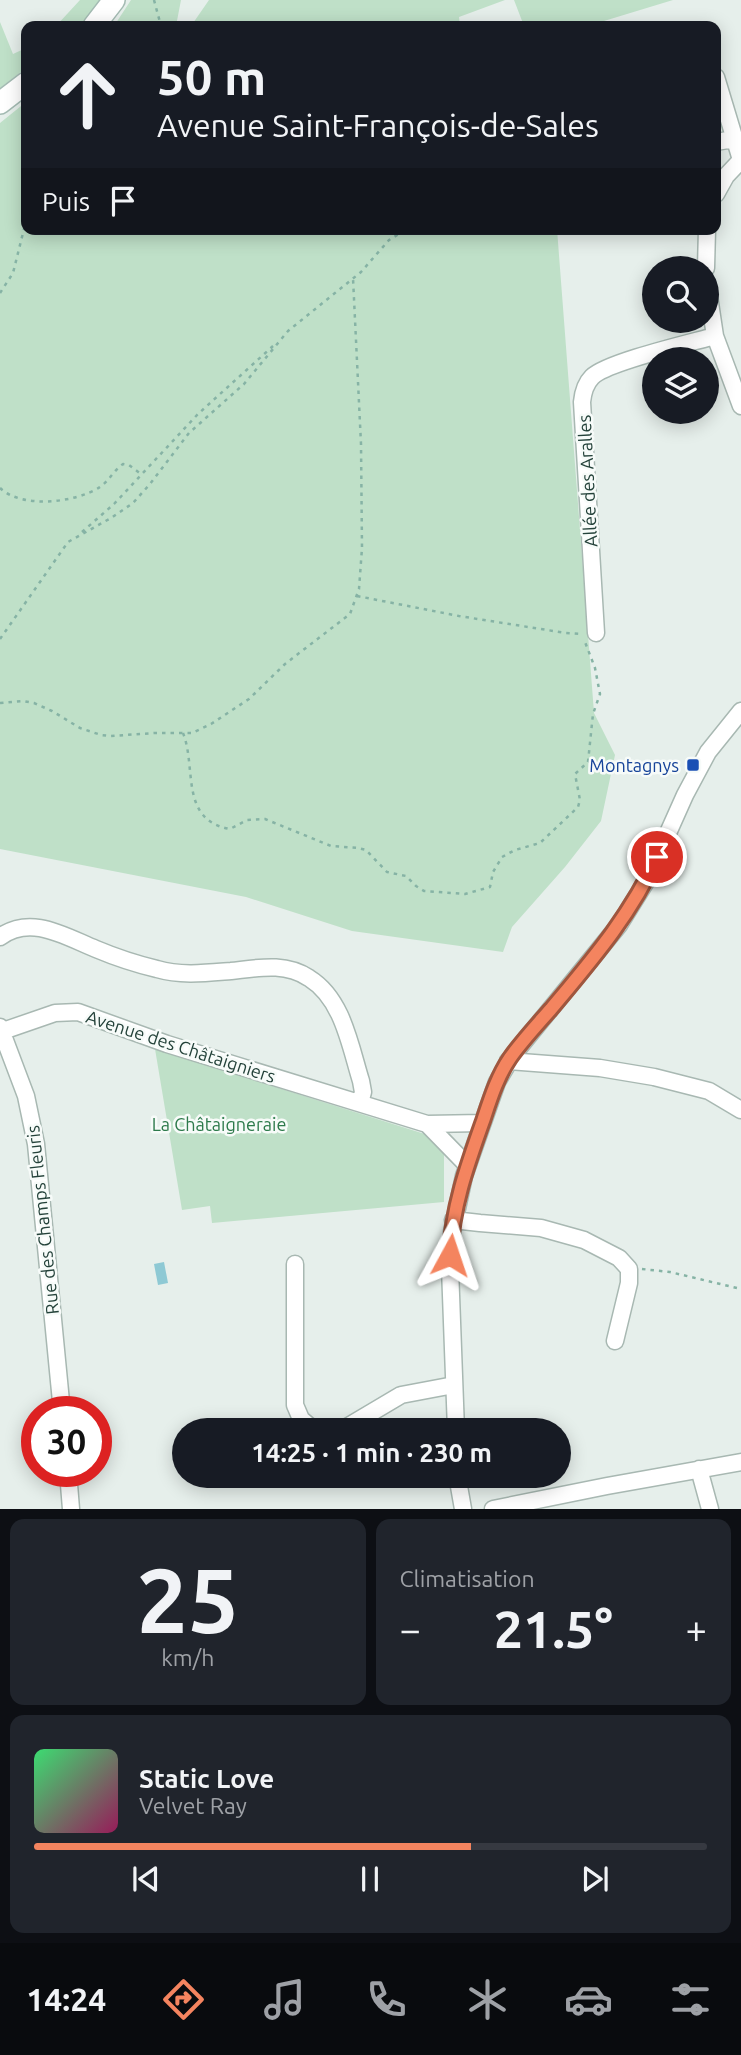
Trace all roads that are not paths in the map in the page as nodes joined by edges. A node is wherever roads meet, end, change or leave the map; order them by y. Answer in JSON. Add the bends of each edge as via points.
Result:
{"nodes":[{"id":1,"x":114,"y":0,"type":"edge"},
{"id":2,"x":98,"y":21,"type":"edge"},
{"id":3,"x":21,"y":87,"type":"edge"},
{"id":4,"x":721,"y":94,"type":"edge"},
{"id":5,"x":0,"y":103,"type":"edge"},
{"id":6,"x":734,"y":139,"type":"junction"},
{"id":7,"x":721,"y":141,"type":"edge"},
{"id":8,"x":741,"y":160,"type":"edge"},
{"id":9,"x":721,"y":185,"type":"edge"},
{"id":10,"x":707,"y":235,"type":"edge"},
{"id":11,"x":706,"y":256,"type":"edge"},
{"id":12,"x":715,"y":333,"type":"edge"},
{"id":13,"x":715,"y":336,"type":"junction"},
{"id":14,"x":741,"y":406,"type":"edge"},
{"id":15,"x":596,"y":633,"type":"dead end"},
{"id":16,"x":741,"y":711,"type":"edge"},
{"id":17,"x":0,"y":937,"type":"edge"},
{"id":18,"x":1,"y":1030,"type":"edge"},
{"id":19,"x":508,"y":1061,"type":"junction"},
{"id":20,"x":360,"y":1103,"type":"junction"},
{"id":21,"x":741,"y":1110,"type":"edge"},
{"id":22,"x":482,"y":1123,"type":"junction"},
{"id":23,"x":427,"y":1124,"type":"junction"},
{"id":24,"x":467,"y":1165,"type":"junction"},
{"id":25,"x":453,"y":1220,"type":"junction"},
{"id":26,"x":295,"y":1264,"type":"dead end"},
{"id":27,"x":615,"y":1341,"type":"dead end"},
{"id":28,"x":454,"y":1385,"type":"junction"},
{"id":29,"x":60,"y":1396,"type":"edge"},
{"id":30,"x":301,"y":1418,"type":"edge"},
{"id":31,"x":362,"y":1418,"type":"edge"},
{"id":32,"x":455,"y":1418,"type":"edge"},
{"id":33,"x":741,"y":1462,"type":"edge"},
{"id":34,"x":699,"y":1469,"type":"junction"},
{"id":35,"x":69,"y":1487,"type":"edge"},
{"id":36,"x":459,"y":1488,"type":"edge"},
{"id":37,"x":516,"y":1507,"type":"edge"},
{"id":38,"x":71,"y":1509,"type":"edge"},
{"id":39,"x":463,"y":1509,"type":"edge"},
{"id":40,"x":493,"y":1509,"type":"edge"},
{"id":41,"x":710,"y":1509,"type":"edge"}],
"edges":[{"from":1,"to":2,"type":"main road"},
{"from":3,"to":5,"type":"main road"},
{"from":4,"to":6,"type":"street"},
{"from":6,"to":7,"type":"street"},
{"from":6,"to":8,"type":"street"},
{"from":8,"to":9,"type":"street"},
{"from":10,"to":11,"type":"street"},
{"from":12,"to":13,"type":"street"},
{"from":13,"to":14,"type":"street"},
{"from":13,"to":15,"type":"street","name":"Allée des Aralles","via":[[607,367],[591,377],[584,390]]},
{"from":16,"to":19,"type":"street","via":[[708,752],[647,880],[619,925]]},
{"from":17,"to":20,"type":"street","via":[[18,929],[46,929],[175,973],[275,967],[309,977],[327,993],[338,1013],[361,1081]]},
{"from":18,"to":20,"type":"street","name":"Avenue des Châtaigniers","via":[[55,1013],[78,1012]]},
{"from":18,"to":29,"type":"street","name":"Rue des Champs Fleuris","via":[[35,1136]]},
{"from":19,"to":21,"type":"street","via":[[654,1077],[709,1091]]},
{"from":19,"to":22,"type":"street"},
{"from":20,"to":23,"type":"street","name":"Avenue des Châtaigniers"},
{"from":22,"to":23,"type":"street","name":"Avenue des Châtaigniers"},
{"from":22,"to":24,"type":"street"},
{"from":23,"to":24,"type":"street","name":"Avenue des Châtaigniers"},
{"from":24,"to":25,"type":"street"},
{"from":25,"to":27,"type":"street","via":[[541,1228],[584,1240],[620,1258],[629,1269],[629,1283]]},
{"from":25,"to":28,"type":"street"},
{"from":26,"to":30,"type":"street","via":[[295,1405]]},
{"from":28,"to":31,"type":"street","via":[[401,1395]]},
{"from":28,"to":32,"type":"street"},
{"from":33,"to":34,"type":"street"},
{"from":34,"to":37,"type":"street"},
{"from":34,"to":41,"type":"street"},
{"from":35,"to":38,"type":"street"},
{"from":36,"to":39,"type":"street"},
{"from":37,"to":40,"type":"street"}]}
